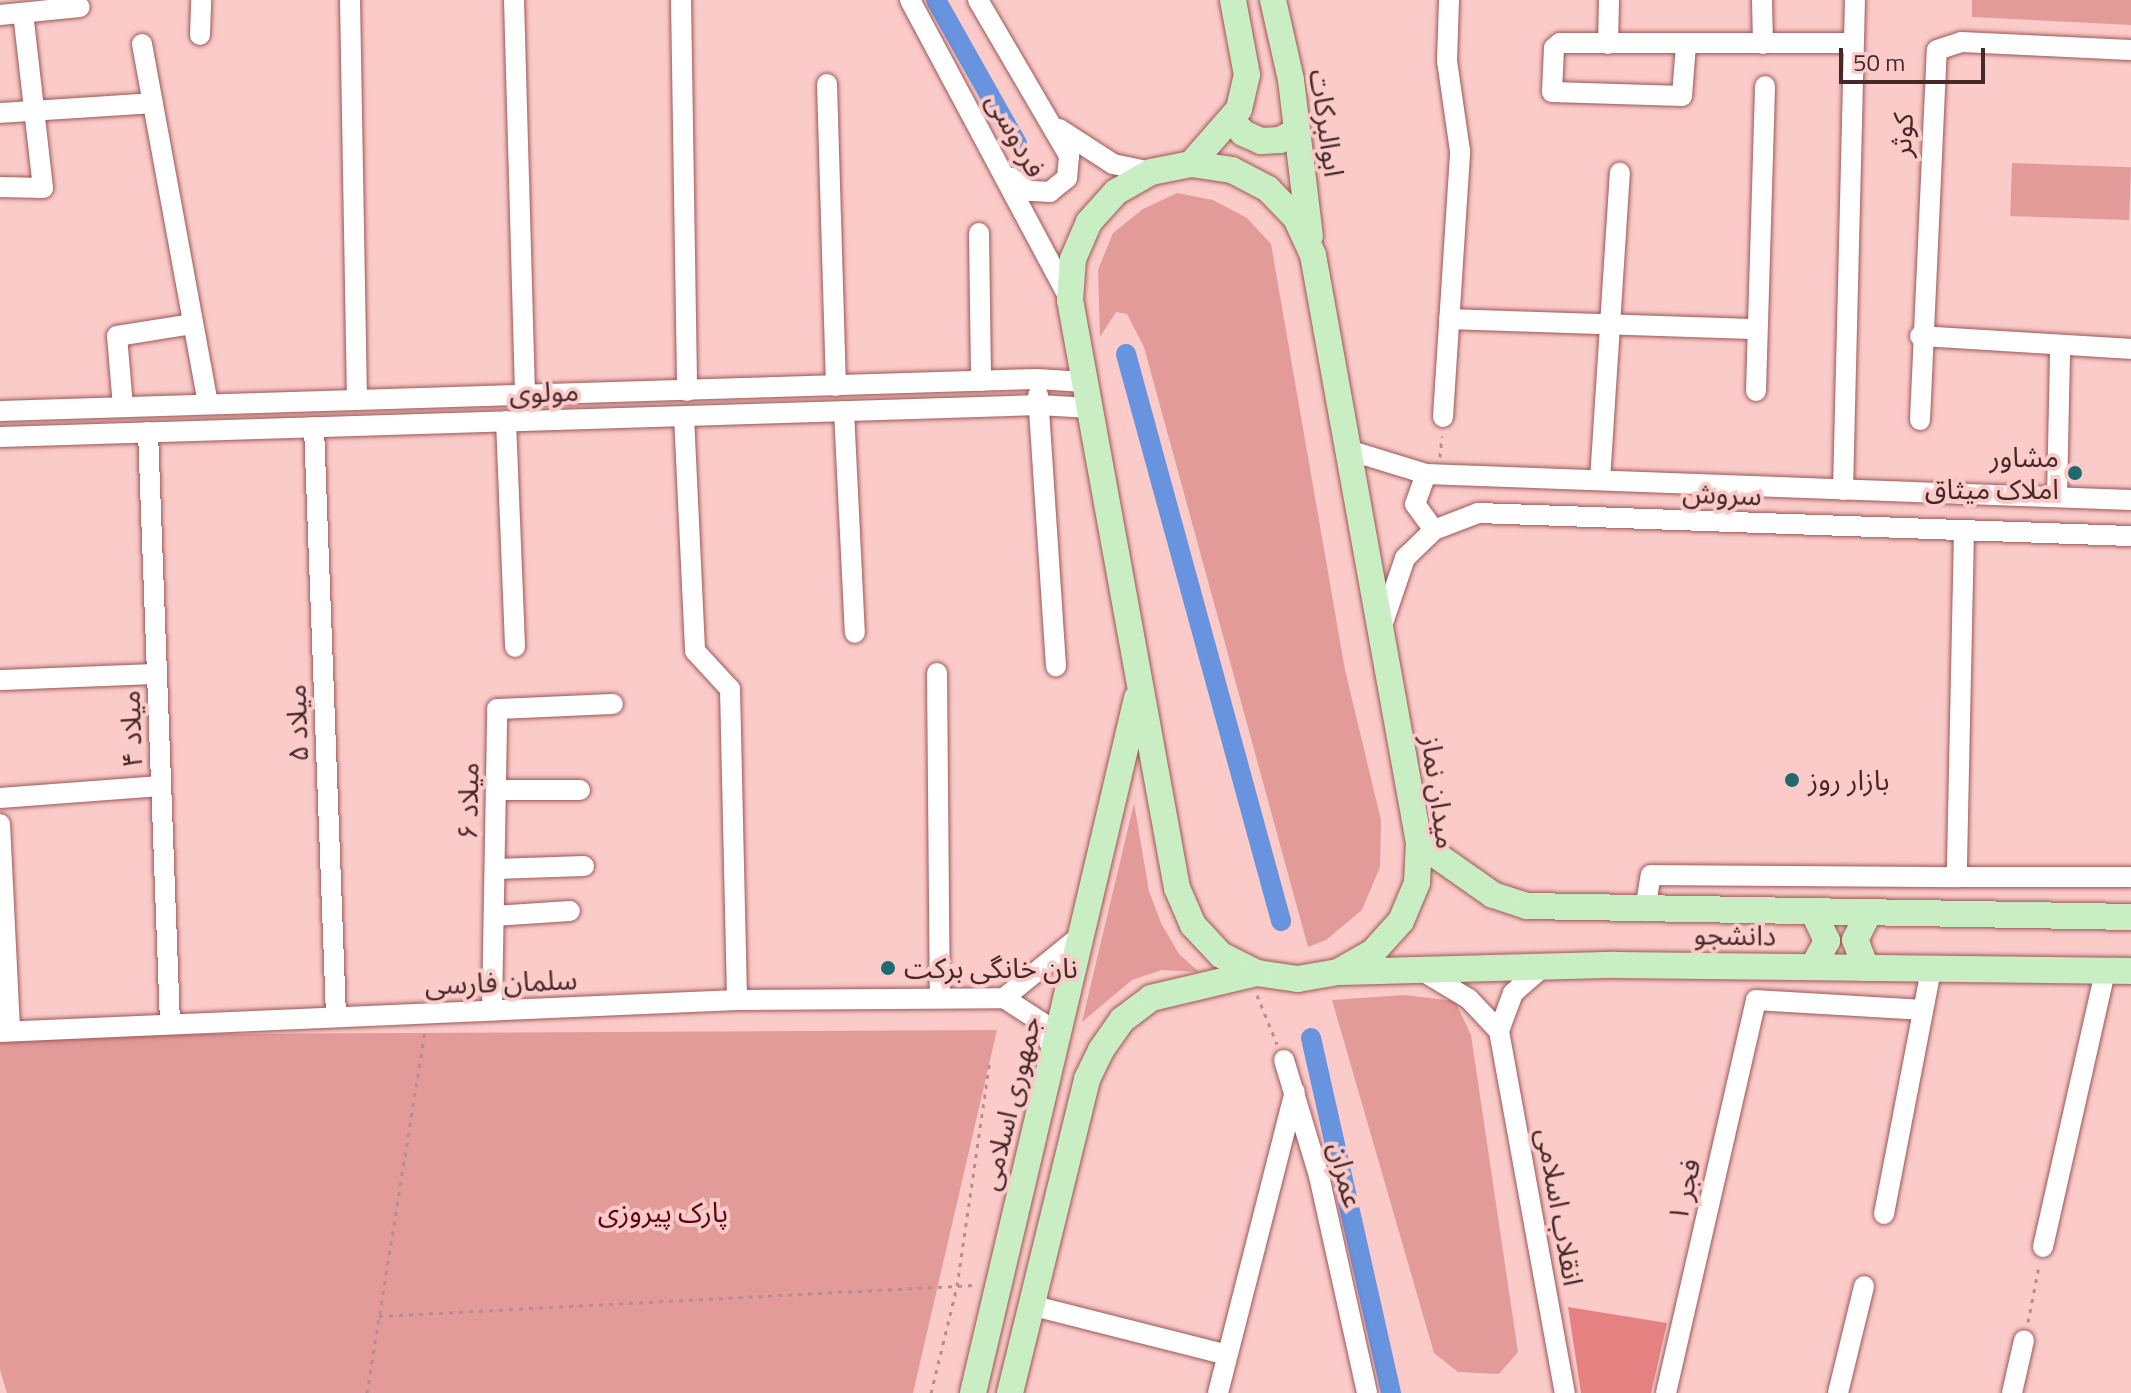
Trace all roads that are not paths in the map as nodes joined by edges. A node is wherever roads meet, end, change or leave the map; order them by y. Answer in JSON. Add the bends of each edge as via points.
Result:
{"nodes":[{"id":1,"x":201,"y":0,"type":"edge"},
{"id":2,"x":350,"y":0,"type":"edge"},
{"id":3,"x":514,"y":0,"type":"edge"},
{"id":4,"x":681,"y":0,"type":"edge"},
{"id":5,"x":910,"y":0,"type":"edge"},
{"id":6,"x":978,"y":0,"type":"edge"},
{"id":7,"x":1233,"y":0,"type":"edge"},
{"id":8,"x":1273,"y":0,"type":"edge"},
{"id":9,"x":1449,"y":0,"type":"edge"},
{"id":10,"x":1609,"y":0,"type":"edge"},
{"id":11,"x":1762,"y":0,"type":"edge"},
{"id":12,"x":1855,"y":0,"type":"edge"},
{"id":13,"x":80,"y":7,"type":"dead end"},
{"id":14,"x":23,"y":13,"type":"junction"},
{"id":15,"x":0,"y":15,"type":"edge"},
{"id":16,"x":200,"y":35,"type":"dead end"},
{"id":17,"x":1853,"y":43,"type":"junction"},
{"id":18,"x":142,"y":44,"type":"dead end"},
{"id":19,"x":1608,"y":44,"type":"junction"},
{"id":20,"x":1763,"y":44,"type":"junction"},
{"id":21,"x":1686,"y":45,"type":"junction"},
{"id":22,"x":2131,"y":50,"type":"edge"},
{"id":23,"x":827,"y":84,"type":"dead end"},
{"id":24,"x":1765,"y":86,"type":"dead end"},
{"id":25,"x":153,"y":103,"type":"junction"},
{"id":26,"x":35,"y":112,"type":"junction"},
{"id":27,"x":0,"y":113,"type":"edge"},
{"id":28,"x":1047,"y":119,"type":"junction"},
{"id":29,"x":1231,"y":119,"type":"junction"},
{"id":30,"x":1297,"y":131,"type":"junction"},
{"id":31,"x":1191,"y":164,"type":"junction"},
{"id":32,"x":1151,"y":172,"type":"junction"},
{"id":33,"x":1620,"y":173,"type":"dead end"},
{"id":34,"x":1006,"y":174,"type":"junction"},
{"id":35,"x":0,"y":187,"type":"edge"},
{"id":36,"x":979,"y":233,"type":"dead end"},
{"id":37,"x":1313,"y":255,"type":"junction"},
{"id":38,"x":1070,"y":300,"type":"junction"},
{"id":39,"x":1449,"y":319,"type":"junction"},
{"id":40,"x":193,"y":324,"type":"junction"},
{"id":41,"x":1611,"y":324,"type":"junction"},
{"id":42,"x":1757,"y":329,"type":"junction"},
{"id":43,"x":1920,"y":336,"type":"junction"},
{"id":44,"x":2060,"y":348,"type":"junction"},
{"id":45,"x":2131,"y":349,"type":"edge"},
{"id":46,"x":1037,"y":379,"type":"junction"},
{"id":47,"x":981,"y":381,"type":"junction"},
{"id":48,"x":836,"y":386,"type":"junction"},
{"id":49,"x":687,"y":391,"type":"junction"},
{"id":50,"x":1756,"y":391,"type":"dead end"},
{"id":51,"x":1087,"y":395,"type":"junction"},
{"id":52,"x":525,"y":396,"type":"junction"},
{"id":53,"x":357,"y":400,"type":"junction"},
{"id":54,"x":257,"y":402,"type":"junction"},
{"id":55,"x":208,"y":404,"type":"junction"},
{"id":56,"x":1039,"y":405,"type":"junction"},
{"id":57,"x":123,"y":407,"type":"junction"},
{"id":58,"x":0,"y":411,"type":"edge"},
{"id":59,"x":844,"y":411,"type":"junction"},
{"id":60,"x":684,"y":416,"type":"junction"},
{"id":61,"x":1443,"y":417,"type":"road end"},
{"id":62,"x":1920,"y":420,"type":"dead end"},
{"id":63,"x":506,"y":421,"type":"junction"},
{"id":64,"x":314,"y":427,"type":"junction"},
{"id":65,"x":259,"y":429,"type":"junction"},
{"id":66,"x":148,"y":432,"type":"junction"},
{"id":67,"x":0,"y":437,"type":"edge"},
{"id":68,"x":1348,"y":450,"type":"junction"},
{"id":69,"x":1433,"y":474,"type":"junction"},
{"id":70,"x":1600,"y":480,"type":"junction"},
{"id":71,"x":1843,"y":490,"type":"junction"},
{"id":72,"x":2057,"y":497,"type":"junction"},
{"id":73,"x":2131,"y":500,"type":"edge"},
{"id":74,"x":1434,"y":530,"type":"junction"},
{"id":75,"x":1964,"y":530,"type":"junction"},
{"id":76,"x":2131,"y":536,"type":"edge"},
{"id":77,"x":855,"y":633,"type":"dead end"},
{"id":78,"x":1381,"y":634,"type":"junction"},
{"id":79,"x":515,"y":647,"type":"dead end"},
{"id":80,"x":1056,"y":666,"type":"dead end"},
{"id":81,"x":937,"y":673,"type":"dead end"},
{"id":82,"x":157,"y":674,"type":"junction"},
{"id":83,"x":0,"y":680,"type":"edge"},
{"id":84,"x":1140,"y":686,"type":"junction"},
{"id":85,"x":613,"y":704,"type":"dead end"},
{"id":86,"x":161,"y":786,"type":"junction"},
{"id":87,"x":496,"y":790,"type":"junction"},
{"id":88,"x":580,"y":790,"type":"dead end"},
{"id":89,"x":0,"y":798,"type":"edge"},
{"id":90,"x":0,"y":824,"type":"edge"},
{"id":91,"x":1419,"y":843,"type":"junction"},
{"id":92,"x":584,"y":866,"type":"dead end"},
{"id":93,"x":495,"y":869,"type":"junction"},
{"id":94,"x":1957,"y":877,"type":"junction"},
{"id":95,"x":2131,"y":877,"type":"edge"},
{"id":96,"x":570,"y":911,"type":"dead end"},
{"id":97,"x":1645,"y":911,"type":"junction"},
{"id":98,"x":1814,"y":913,"type":"junction"},
{"id":99,"x":1868,"y":914,"type":"junction"},
{"id":100,"x":494,"y":916,"type":"junction"},
{"id":101,"x":2131,"y":917,"type":"edge"},
{"id":102,"x":1084,"y":933,"type":"junction"},
{"id":103,"x":1544,"y":966,"type":"junction"},
{"id":104,"x":1813,"y":967,"type":"junction"},
{"id":105,"x":1866,"y":968,"type":"junction"},
{"id":106,"x":1931,"y":969,"type":"junction"},
{"id":107,"x":2105,"y":971,"type":"junction"},
{"id":108,"x":2131,"y":971,"type":"edge"},
{"id":109,"x":1338,"y":972,"type":"junction"},
{"id":110,"x":1424,"y":972,"type":"junction"},
{"id":111,"x":1254,"y":975,"type":"junction"},
{"id":112,"x":940,"y":995,"type":"junction"},
{"id":113,"x":1004,"y":998,"type":"junction"},
{"id":114,"x":737,"y":1000,"type":"junction"},
{"id":115,"x":492,"y":1010,"type":"junction"},
{"id":116,"x":1923,"y":1010,"type":"junction"},
{"id":117,"x":336,"y":1017,"type":"junction"},
{"id":118,"x":170,"y":1024,"type":"junction"},
{"id":119,"x":5,"y":1031,"type":"edge"},
{"id":120,"x":1499,"y":1031,"type":"junction"},
{"id":121,"x":1054,"y":1055,"type":"junction"},
{"id":122,"x":1284,"y":1060,"type":"road end"},
{"id":123,"x":1295,"y":1092,"type":"junction"},
{"id":124,"x":1884,"y":1214,"type":"dead end"},
{"id":125,"x":2043,"y":1247,"type":"road end"},
{"id":126,"x":1864,"y":1286,"type":"dead end"},
{"id":127,"x":1030,"y":1305,"type":"junction"},
{"id":128,"x":2024,"y":1340,"type":"road end"},
{"id":129,"x":1227,"y":1355,"type":"junction"},
{"id":130,"x":973,"y":1393,"type":"edge"},
{"id":131,"x":1010,"y":1393,"type":"edge"},
{"id":132,"x":1218,"y":1393,"type":"edge"},
{"id":133,"x":1367,"y":1393,"type":"edge"},
{"id":134,"x":1565,"y":1393,"type":"edge"},
{"id":135,"x":1666,"y":1393,"type":"edge"},
{"id":136,"x":1838,"y":1393,"type":"edge"},
{"id":137,"x":2012,"y":1393,"type":"edge"}],
"edges":[{"from":1,"to":16,"type":"street"},
{"from":2,"to":53,"type":"street"},
{"from":3,"to":52,"type":"street"},
{"from":4,"to":49,"type":"street"},
{"from":5,"to":34,"type":"street","name":"فردوسی"},
{"from":6,"to":28,"type":"street","name":"فردوسی"},
{"from":7,"to":29,"type":"main road","via":[[1247,75],[1239,109]]},
{"from":8,"to":30,"type":"main road","name":"ابوالبرکات"},
{"from":9,"to":39,"type":"street","via":[[1447,61],[1460,137]]},
{"from":10,"to":19,"type":"street"},
{"from":11,"to":20,"type":"street"},
{"from":12,"to":17,"type":"street"},
{"from":13,"to":14,"type":"street"},
{"from":14,"to":15,"type":"street"},
{"from":14,"to":26,"type":"street"},
{"from":17,"to":20,"type":"street"},
{"from":17,"to":71,"type":"street"},
{"from":18,"to":25,"type":"street"},
{"from":19,"to":21,"type":"street"},
{"from":19,"to":21,"type":"street","via":[[1555,45],[1552,92],[1682,96]]},
{"from":20,"to":21,"type":"street"},
{"from":22,"to":43,"type":"street","name":"کوثر","via":[[1961,42],[1937,50]]},
{"from":23,"to":48,"type":"street"},
{"from":24,"to":42,"type":"street"},
{"from":25,"to":26,"type":"street"},
{"from":25,"to":40,"type":"street"},
{"from":26,"to":27,"type":"street"},
{"from":26,"to":35,"type":"street","via":[[43,188]]},
{"from":28,"to":32,"type":"street","via":[[1082,148],[1113,164]]},
{"from":28,"to":34,"type":"street","name":"فردوسی","via":[[1069,156],[1067,178],[1050,192],[1039,192],[1028,191]]},
{"from":29,"to":30,"type":"main road","via":[[1243,133],[1261,141],[1280,140]]},
{"from":29,"to":31,"type":"main road"},
{"from":30,"to":37,"type":"main road","name":"ابوالبرکات"},
{"from":31,"to":32,"type":"main road","name":"میدان نماز"},
{"from":31,"to":37,"type":"main road","name":"میدان نماز","via":[[1232,170],[1268,189],[1296,218]]},
{"from":32,"to":38,"type":"main road","name":"میدان نماز","via":[[1116,192],[1089,222],[1073,259]]},
{"from":33,"to":41,"type":"street"},
{"from":34,"to":38,"type":"street","name":"فردوسی"},
{"from":36,"to":47,"type":"street"},
{"from":37,"to":68,"type":"main road","name":"میدان نماز"},
{"from":38,"to":51,"type":"main road","name":"میدان نماز"},
{"from":39,"to":41,"type":"street"},
{"from":39,"to":61,"type":"street"},
{"from":40,"to":55,"type":"street"},
{"from":40,"to":57,"type":"street","via":[[117,336]]},
{"from":41,"to":42,"type":"street"},
{"from":41,"to":70,"type":"street"},
{"from":42,"to":50,"type":"street"},
{"from":43,"to":44,"type":"street"},
{"from":43,"to":62,"type":"street","name":"کوثر"},
{"from":44,"to":45,"type":"street"},
{"from":44,"to":72,"type":"street"},
{"from":46,"to":47,"type":"street","name":"مولوی"},
{"from":46,"to":51,"type":"street","name":"مولوی"},
{"from":46,"to":56,"type":"street"},
{"from":47,"to":48,"type":"street","name":"مولوی"},
{"from":48,"to":49,"type":"street","name":"مولوی"},
{"from":49,"to":52,"type":"street","name":"مولوی"},
{"from":51,"to":56,"type":"street","name":"مولوی"},
{"from":51,"to":84,"type":"main road","name":"میدان نماز"},
{"from":52,"to":53,"type":"street","name":"مولوی"},
{"from":53,"to":54,"type":"street","name":"مولوی"},
{"from":54,"to":55,"type":"street","name":"مولوی"},
{"from":54,"to":65,"type":"street"},
{"from":55,"to":57,"type":"street","name":"مولوی"},
{"from":56,"to":59,"type":"street","name":"مولوی"},
{"from":56,"to":80,"type":"street"},
{"from":57,"to":58,"type":"street","name":"مولوی"},
{"from":59,"to":60,"type":"street","name":"مولوی"},
{"from":59,"to":77,"type":"street"},
{"from":60,"to":63,"type":"street","name":"مولوی"},
{"from":60,"to":114,"type":"street","via":[[695,651],[730,689]]},
{"from":63,"to":64,"type":"street","name":"مولوی"},
{"from":63,"to":79,"type":"street"},
{"from":64,"to":65,"type":"street","name":"مولوی"},
{"from":64,"to":117,"type":"street","name":"میلاد ۵"},
{"from":65,"to":66,"type":"street","name":"مولوی"},
{"from":66,"to":67,"type":"street","name":"مولوی"},
{"from":66,"to":82,"type":"street","name":"میلاد ۴"},
{"from":68,"to":69,"type":"street","name":"سروش"},
{"from":68,"to":78,"type":"main road","name":"میدان نماز"},
{"from":69,"to":70,"type":"street","name":"سروش"},
{"from":69,"to":74,"type":"street","via":[[1415,504]]},
{"from":70,"to":71,"type":"street","name":"سروش"},
{"from":71,"to":72,"type":"street","name":"سروش"},
{"from":72,"to":73,"type":"street","name":"سروش"},
{"from":74,"to":75,"type":"street","name":"سروش","via":[[1478,513]]},
{"from":74,"to":78,"type":"street","name":"سروش","via":[[1405,558]]},
{"from":75,"to":76,"type":"street","name":"سروش"},
{"from":75,"to":94,"type":"street"},
{"from":78,"to":91,"type":"main road","name":"میدان نماز"},
{"from":81,"to":112,"type":"street"},
{"from":82,"to":83,"type":"street"},
{"from":82,"to":86,"type":"street","name":"میلاد ۴"},
{"from":84,"to":102,"type":"main road","name":"جمهوری اسلامی"},
{"from":84,"to":111,"type":"main road","name":"میدان نماز","via":[[1177,888],[1193,925],[1221,955]]},
{"from":85,"to":87,"type":"street","name":"میلاد ۶","via":[[497,709]]},
{"from":86,"to":89,"type":"street"},
{"from":86,"to":118,"type":"street","name":"میلاد ۴"},
{"from":87,"to":88,"type":"street"},
{"from":87,"to":93,"type":"street","name":"میلاد ۶"},
{"from":90,"to":119,"type":"street"},
{"from":91,"to":97,"type":"main road","name":"دانشجو","via":[[1493,895],[1527,906]]},
{"from":91,"to":109,"type":"main road","name":"میدان نماز","via":[[1417,883],[1401,921],[1373,952]]},
{"from":92,"to":93,"type":"street"},
{"from":93,"to":100,"type":"street","name":"میلاد ۶"},
{"from":94,"to":95,"type":"street"},
{"from":94,"to":97,"type":"street","via":[[1651,875]]},
{"from":96,"to":100,"type":"street"},
{"from":97,"to":98,"type":"main road","name":"دانشجو"},
{"from":98,"to":99,"type":"main road","name":"دانشجو"},
{"from":98,"to":104,"type":"main road","via":[[1827,941]]},
{"from":99,"to":101,"type":"main road","name":"دانشجو"},
{"from":99,"to":105,"type":"main road","via":[[1855,940]]},
{"from":100,"to":115,"type":"street","name":"میلاد ۶"},
{"from":102,"to":113,"type":"street"},
{"from":102,"to":121,"type":"main road","name":"جمهوری اسلامی"},
{"from":103,"to":104,"type":"main road","name":"دانشجو"},
{"from":103,"to":110,"type":"main road","name":"دانشجو"},
{"from":103,"to":120,"type":"street","via":[[1513,993]]},
{"from":104,"to":105,"type":"main road","name":"دانشجو"},
{"from":105,"to":106,"type":"main road","name":"دانشجو"},
{"from":106,"to":107,"type":"main road","name":"دانشجو"},
{"from":106,"to":116,"type":"street"},
{"from":107,"to":108,"type":"main road","name":"دانشجو"},
{"from":107,"to":125,"type":"street"},
{"from":109,"to":110,"type":"main road","name":"دانشجو"},
{"from":109,"to":111,"type":"main road","name":"میدان نماز","via":[[1298,979]]},
{"from":110,"to":120,"type":"street","via":[[1469,999]]},
{"from":111,"to":127,"type":"main road","via":[[1151,998],[1122,1020],[1101,1050],[1087,1079]]},
{"from":112,"to":113,"type":"street","name":"سلمان فارسی"},
{"from":112,"to":114,"type":"street","name":"سلمان فارسی"},
{"from":113,"to":121,"type":"street","via":[[1041,1022]]},
{"from":114,"to":115,"type":"street","name":"سلمان فارسی"},
{"from":115,"to":117,"type":"street","name":"سلمان فارسی"},
{"from":116,"to":124,"type":"street"},
{"from":116,"to":135,"type":"street","name":"فجر ۱","via":[[1756,1000]]},
{"from":117,"to":118,"type":"street","name":"سلمان فارسی"},
{"from":118,"to":119,"type":"street","name":"سلمان فارسی"},
{"from":120,"to":134,"type":"street","name":"انقلاب اسلامی"},
{"from":121,"to":130,"type":"main road","name":"جمهوری اسلامی"},
{"from":122,"to":123,"type":"street","name":"عمران"},
{"from":123,"to":129,"type":"street"},
{"from":123,"to":133,"type":"street","name":"عمران"},
{"from":126,"to":136,"type":"street"},
{"from":127,"to":129,"type":"street"},
{"from":127,"to":131,"type":"main road"},
{"from":128,"to":137,"type":"street"},
{"from":129,"to":132,"type":"street"}]}
